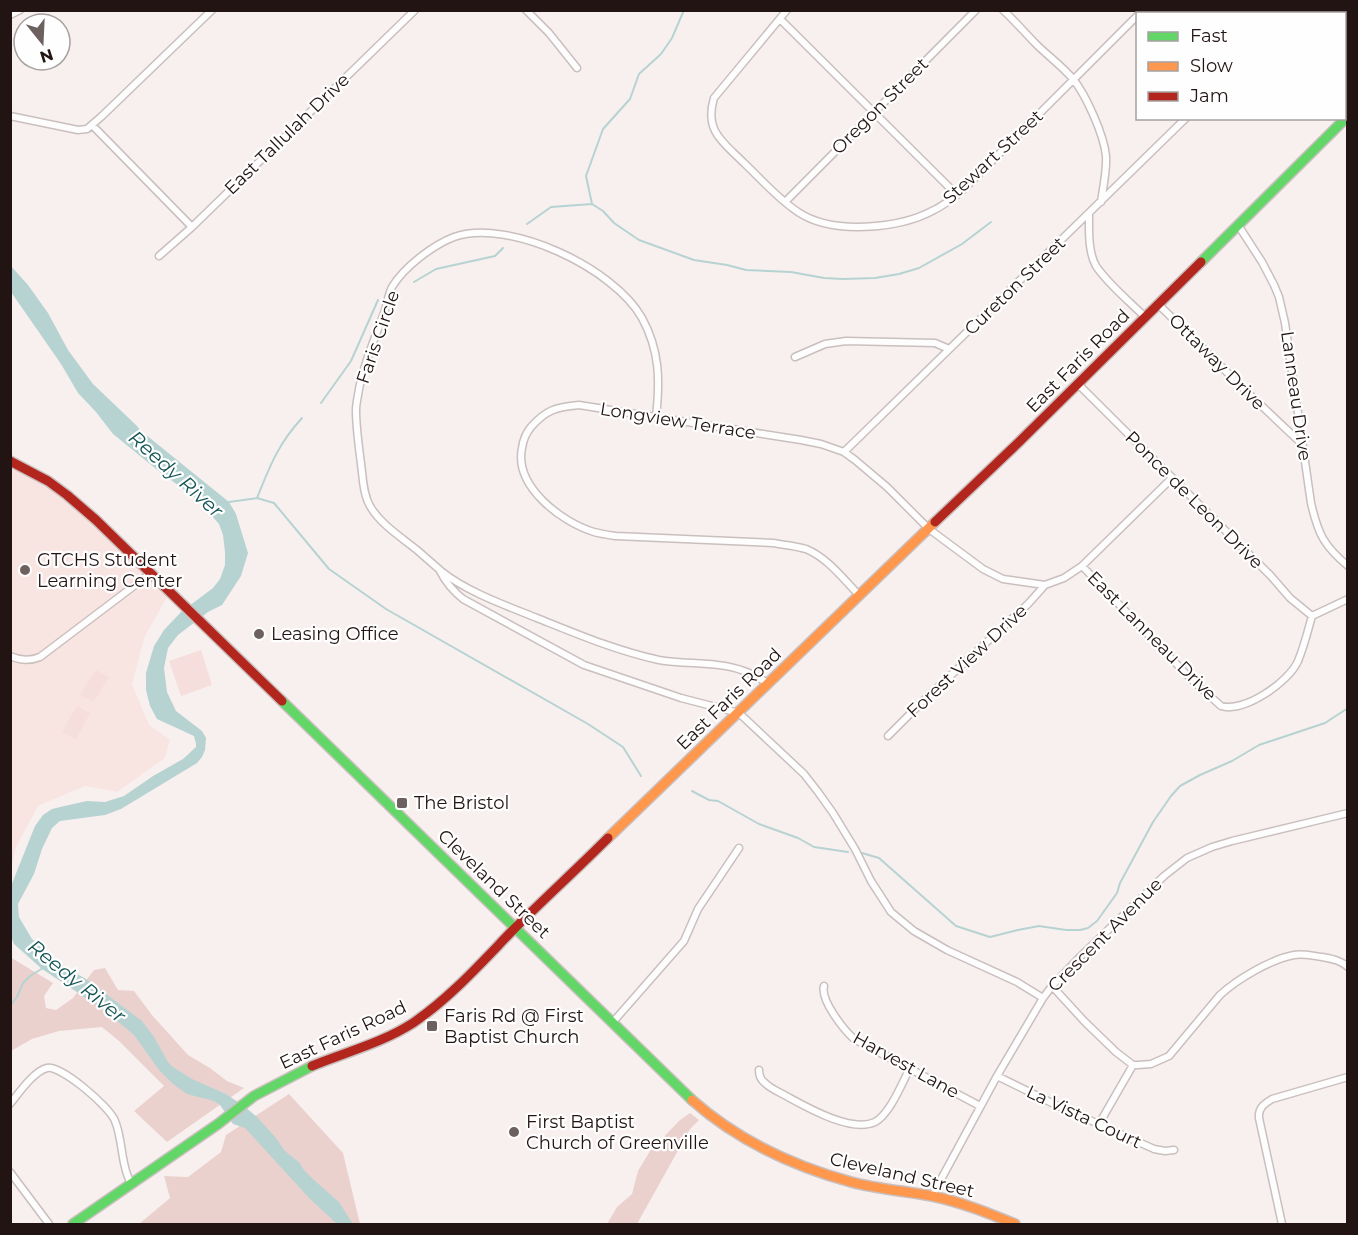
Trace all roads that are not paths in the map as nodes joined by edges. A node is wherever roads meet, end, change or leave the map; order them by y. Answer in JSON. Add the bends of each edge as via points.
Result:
{"nodes":[{"id":1,"x":20,"y":10,"type":"edge"},
{"id":2,"x":212,"y":10,"type":"edge"},
{"id":3,"x":415,"y":10,"type":"edge"},
{"id":4,"x":526,"y":10,"type":"edge"},
{"id":5,"x":787,"y":10,"type":"edge"},
{"id":6,"x":976,"y":10,"type":"edge"},
{"id":7,"x":1004,"y":10,"type":"edge"},
{"id":8,"x":10,"y":15,"type":"edge"},
{"id":9,"x":1136,"y":16,"type":"edge"},
{"id":10,"x":780,"y":19,"type":"junction"},
{"id":11,"x":577,"y":68,"type":"dead end"},
{"id":12,"x":1073,"y":79,"type":"junction"},
{"id":13,"x":874,"y":111,"type":"junction"},
{"id":14,"x":10,"y":116,"type":"edge"},
{"id":15,"x":1184,"y":120,"type":"edge"},
{"id":16,"x":1343,"y":120,"type":"edge"},
{"id":17,"x":92,"y":125,"type":"junction"},
{"id":18,"x":957,"y":195,"type":"junction"},
{"id":19,"x":784,"y":202,"type":"junction"},
{"id":20,"x":1100,"y":202,"type":"junction"},
{"id":21,"x":1089,"y":214,"type":"junction"},
{"id":22,"x":1238,"y":225,"type":"junction"},
{"id":23,"x":192,"y":227,"type":"junction"},
{"id":24,"x":159,"y":256,"type":"dead end"},
{"id":25,"x":1158,"y":304,"type":"junction"},
{"id":26,"x":1145,"y":317,"type":"junction"},
{"id":27,"x":949,"y":349,"type":"junction"},
{"id":28,"x":795,"y":357,"type":"dead end"},
{"id":29,"x":1078,"y":384,"type":"junction"},
{"id":30,"x":656,"y":417,"type":"junction"},
{"id":31,"x":1303,"y":445,"type":"junction"},
{"id":32,"x":843,"y":452,"type":"junction"},
{"id":33,"x":10,"y":461,"type":"edge"},
{"id":34,"x":1172,"y":478,"type":"junction"},
{"id":35,"x":929,"y":529,"type":"junction"},
{"id":36,"x":1082,"y":566,"type":"junction"},
{"id":37,"x":1347,"y":567,"type":"edge"},
{"id":38,"x":440,"y":570,"type":"junction"},
{"id":39,"x":151,"y":573,"type":"junction"},
{"id":40,"x":1045,"y":585,"type":"junction"},
{"id":41,"x":860,"y":596,"type":"junction"},
{"id":42,"x":1347,"y":599,"type":"edge"},
{"id":43,"x":1312,"y":616,"type":"junction"},
{"id":44,"x":10,"y":656,"type":"edge"},
{"id":45,"x":768,"y":683,"type":"junction"},
{"id":46,"x":739,"y":713,"type":"junction"},
{"id":47,"x":888,"y":736,"type":"dead end"},
{"id":48,"x":1347,"y":813,"type":"edge"},
{"id":49,"x":739,"y":848,"type":"dead end"},
{"id":50,"x":515,"y":928,"type":"junction"},
{"id":51,"x":1347,"y":968,"type":"edge"},
{"id":52,"x":824,"y":986,"type":"dead end"},
{"id":53,"x":1052,"y":986,"type":"junction"},
{"id":54,"x":1043,"y":998,"type":"junction"},
{"id":55,"x":613,"y":1023,"type":"junction"},
{"id":56,"x":1133,"y":1065,"type":"junction"},
{"id":57,"x":910,"y":1068,"type":"junction"},
{"id":58,"x":759,"y":1070,"type":"dead end"},
{"id":59,"x":997,"y":1076,"type":"junction"},
{"id":60,"x":1347,"y":1077,"type":"edge"},
{"id":61,"x":10,"y":1104,"type":"edge"},
{"id":62,"x":980,"y":1106,"type":"junction"},
{"id":63,"x":1099,"y":1124,"type":"junction"},
{"id":64,"x":1174,"y":1150,"type":"dead end"},
{"id":65,"x":10,"y":1172,"type":"edge"},
{"id":66,"x":131,"y":1184,"type":"junction"},
{"id":67,"x":932,"y":1196,"type":"junction"},
{"id":68,"x":49,"y":1224,"type":"edge"},
{"id":69,"x":73,"y":1224,"type":"edge"},
{"id":70,"x":1015,"y":1224,"type":"edge"},
{"id":71,"x":1282,"y":1224,"type":"edge"}],
"edges":[{"from":1,"to":8,"type":"street"},
{"from":2,"to":17,"type":"street"},
{"from":3,"to":23,"type":"street","name":"East Tallulah Drive"},
{"from":4,"to":11,"type":"street"},
{"from":5,"to":10,"type":"street","name":"Stewart Street"},
{"from":6,"to":13,"type":"street","name":"Oregon Street"},
{"from":7,"to":12,"type":"street"},
{"from":9,"to":12,"type":"street","name":"Stewart Street"},
{"from":10,"to":13,"type":"street"},
{"from":10,"to":19,"type":"street","name":"Stewart Street","via":[[714,98],[710,118],[720,140]]},
{"from":12,"to":18,"type":"street","name":"Stewart Street"},
{"from":12,"to":20,"type":"street","via":[[1085,97],[1105,149]]},
{"from":13,"to":18,"type":"street"},
{"from":13,"to":19,"type":"street","name":"Oregon Street"},
{"from":14,"to":17,"type":"street","via":[[78,130]]},
{"from":15,"to":20,"type":"street","name":"Cureton Street"},
{"from":16,"to":22,"type":"main road","name":"East Faris Road"},
{"from":17,"to":23,"type":"street"},
{"from":18,"to":19,"type":"street","name":"Stewart Street","via":[[919,217],[848,228],[809,219]]},
{"from":20,"to":21,"type":"street","name":"Cureton Street"},
{"from":21,"to":26,"type":"street","via":[[1090,247],[1096,265]]},
{"from":21,"to":27,"type":"street","name":"Cureton Street"},
{"from":22,"to":25,"type":"main road","name":"East Faris Road"},
{"from":22,"to":31,"type":"street","name":"Lanneau Drive","via":[[1279,297]]},
{"from":23,"to":24,"type":"street","name":"East Tallulah Drive"},
{"from":25,"to":26,"type":"main road","name":"East Faris Road"},
{"from":25,"to":31,"type":"street","name":"Ottaway Drive"},
{"from":26,"to":29,"type":"main road","name":"East Faris Road"},
{"from":27,"to":28,"type":"street","via":[[935,343],[846,341],[825,344]]},
{"from":27,"to":32,"type":"street","name":"Cureton Street"},
{"from":29,"to":34,"type":"street","name":"Ponce de Leon Drive"},
{"from":29,"to":35,"type":"main road","name":"East Faris Road"},
{"from":30,"to":32,"type":"street","name":"Longview Terrace","via":[[801,440]]},
{"from":30,"to":38,"type":"street","name":"Faris Circle","via":[[659,376],[651,339],[639,314],[608,282],[554,250],[522,238],[468,233],[434,247],[393,286],[362,375],[356,409],[369,504]]},
{"from":30,"to":41,"type":"street","name":"Longview Terrace","via":[[579,405],[550,410],[538,419],[523,442],[520,460],[525,478],[554,510],[593,532],[796,547],[829,564]]},
{"from":31,"to":37,"type":"street","name":"Lanneau Drive","via":[[1315,518],[1325,543]]},
{"from":32,"to":35,"type":"street","name":"Longview Terrace","via":[[873,473]]},
{"from":33,"to":39,"type":"main road","name":"Cleveland Street","via":[[67,495]]},
{"from":34,"to":36,"type":"street"},
{"from":34,"to":43,"type":"street","name":"Ponce de Leon Drive"},
{"from":35,"to":40,"type":"street","name":"Longview Terrace","via":[[997,577]]},
{"from":35,"to":41,"type":"main road","name":"East Faris Road"},
{"from":36,"to":40,"type":"street"},
{"from":36,"to":43,"type":"street","name":"East Lanneau Drive","via":[[1221,706],[1245,704],[1289,675],[1299,660]]},
{"from":38,"to":45,"type":"street","name":"Faris Circle","via":[[504,605],[603,644],[667,661],[731,667]]},
{"from":38,"to":46,"type":"street","name":"Faris Circle","via":[[452,590],[463,599],[584,665]]},
{"from":39,"to":44,"type":"street","via":[[40,657],[22,660]]},
{"from":39,"to":50,"type":"main road","name":"Cleveland Street"},
{"from":40,"to":47,"type":"street","name":"Forest View Drive"},
{"from":41,"to":45,"type":"main road","name":"East Faris Road"},
{"from":42,"to":43,"type":"street"},
{"from":45,"to":46,"type":"main road","name":"East Faris Road"},
{"from":46,"to":50,"type":"main road","name":"East Faris Road"},
{"from":46,"to":54,"type":"street","via":[[818,792],[891,912],[947,950]]},
{"from":48,"to":53,"type":"street","name":"Crescent Avenue","via":[[1232,841],[1186,858]]},
{"from":49,"to":55,"type":"street","via":[[698,909],[682,943]]},
{"from":50,"to":55,"type":"main road","name":"Cleveland Street"},
{"from":50,"to":66,"type":"main road","name":"East Faris Road","via":[[462,983],[411,1024],[314,1065],[254,1096]]},
{"from":51,"to":56,"type":"street","via":[[1334,959],[1303,954],[1275,961],[1229,986],[1169,1056],[1151,1064]]},
{"from":52,"to":57,"type":"street","name":"Harvest Lane","via":[[826,1002],[849,1035]]},
{"from":53,"to":54,"type":"street","name":"Crescent Avenue"},
{"from":53,"to":56,"type":"street"},
{"from":54,"to":59,"type":"street","name":"Crescent Avenue"},
{"from":55,"to":67,"type":"main road","name":"Cleveland Street","via":[[687,1095],[746,1139],[814,1172]]},
{"from":56,"to":63,"type":"street"},
{"from":57,"to":58,"type":"street","via":[[888,1109],[876,1121],[864,1125],[834,1119],[809,1108],[768,1086]]},
{"from":57,"to":62,"type":"street","name":"Harvest Lane"},
{"from":59,"to":62,"type":"street","name":"Crescent Avenue"},
{"from":59,"to":63,"type":"street","name":"La Vista Court"},
{"from":60,"to":71,"type":"street","via":[[1272,1099],[1261,1108],[1259,1118]]},
{"from":61,"to":66,"type":"street","via":[[38,1072],[52,1068],[64,1073],[111,1114]]},
{"from":62,"to":67,"type":"street","name":"Crescent Avenue"},
{"from":63,"to":64,"type":"street","name":"La Vista Court","via":[[1154,1149]]},
{"from":65,"to":68,"type":"street"},
{"from":66,"to":69,"type":"main road","name":"East Faris Road"},
{"from":67,"to":70,"type":"main road","name":"Cleveland Street"}]}
